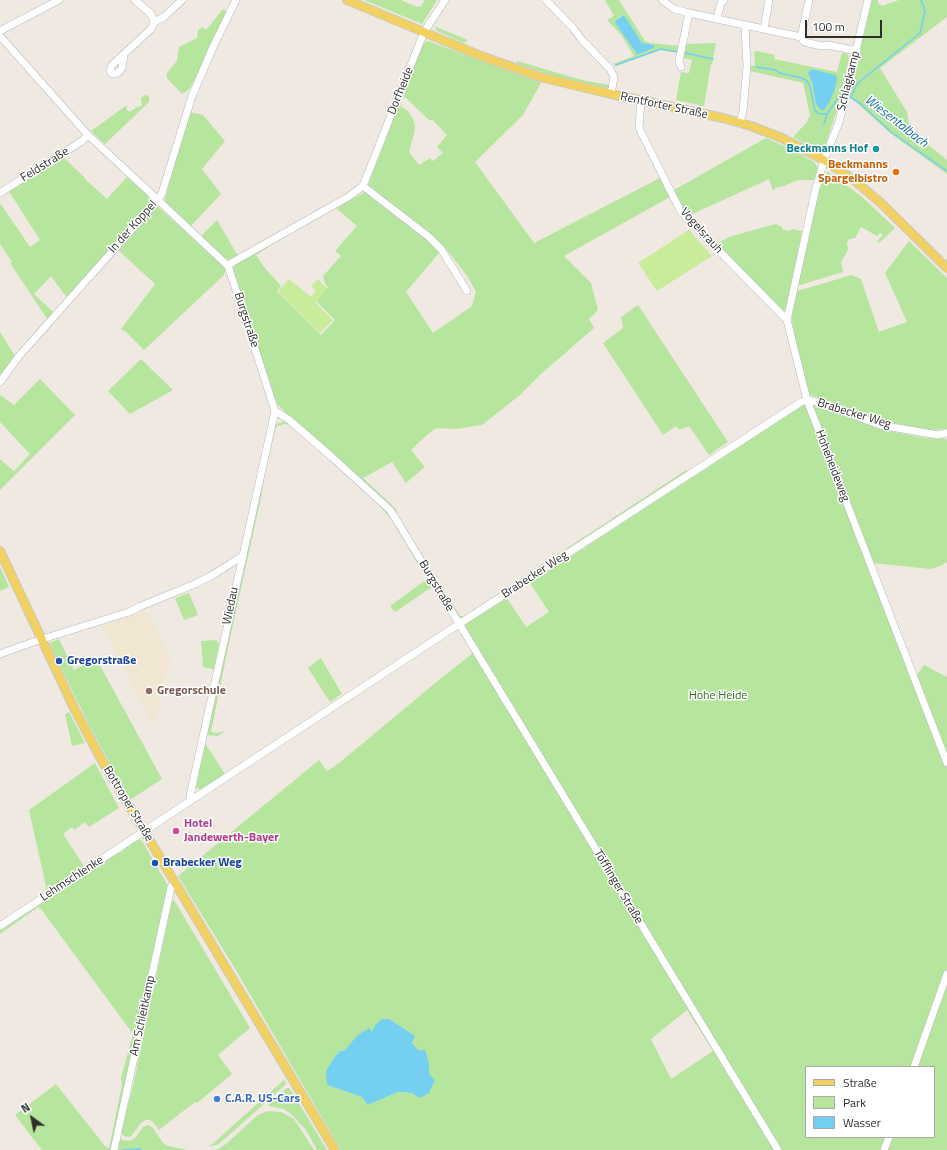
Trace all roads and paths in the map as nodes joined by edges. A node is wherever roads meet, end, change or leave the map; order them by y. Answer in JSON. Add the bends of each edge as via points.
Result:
{"nodes":[{"id":1,"x":59,"y":0,"type":"edge"},
{"id":2,"x":135,"y":0,"type":"edge"},
{"id":3,"x":182,"y":0,"type":"edge"},
{"id":4,"x":236,"y":0,"type":"edge"},
{"id":5,"x":347,"y":0,"type":"edge"},
{"id":6,"x":445,"y":0,"type":"edge"},
{"id":7,"x":546,"y":0,"type":"edge"},
{"id":8,"x":662,"y":0,"type":"edge"},
{"id":9,"x":724,"y":0,"type":"edge"},
{"id":10,"x":769,"y":0,"type":"edge"},
{"id":11,"x":809,"y":0,"type":"edge"},
{"id":12,"x":868,"y":0,"type":"edge"},
{"id":13,"x":689,"y":13,"type":"junction"},
{"id":14,"x":717,"y":18,"type":"junction"},
{"id":15,"x":154,"y":22,"type":"junction"},
{"id":16,"x":745,"y":25,"type":"junction"},
{"id":17,"x":764,"y":29,"type":"junction"},
{"id":18,"x":0,"y":31,"type":"edge"},
{"id":19,"x":424,"y":32,"type":"junction"},
{"id":20,"x":0,"y":36,"type":"edge"},
{"id":21,"x":801,"y":37,"type":"junction"},
{"id":22,"x":857,"y":51,"type":"junction"},
{"id":23,"x":124,"y":55,"type":"dead end"},
{"id":24,"x":680,"y":67,"type":"dead end"},
{"id":25,"x":611,"y":94,"type":"junction"},
{"id":26,"x":641,"y":101,"type":"junction"},
{"id":27,"x":740,"y":123,"type":"junction"},
{"id":28,"x":88,"y":135,"type":"junction"},
{"id":29,"x":824,"y":160,"type":"junction"},
{"id":30,"x":363,"y":186,"type":"junction"},
{"id":31,"x":0,"y":193,"type":"edge"},
{"id":32,"x":158,"y":200,"type":"junction"},
{"id":33,"x":228,"y":266,"type":"junction"},
{"id":34,"x":947,"y":268,"type":"edge"},
{"id":35,"x":467,"y":291,"type":"dead end"},
{"id":36,"x":787,"y":320,"type":"junction"},
{"id":37,"x":0,"y":382,"type":"edge"},
{"id":38,"x":807,"y":400,"type":"junction"},
{"id":39,"x":275,"y":411,"type":"junction"},
{"id":40,"x":947,"y":433,"type":"edge"},
{"id":41,"x":0,"y":551,"type":"edge"},
{"id":42,"x":242,"y":557,"type":"junction"},
{"id":43,"x":459,"y":624,"type":"junction"},
{"id":44,"x":42,"y":640,"type":"junction"},
{"id":45,"x":0,"y":654,"type":"edge"},
{"id":46,"x":947,"y":763,"type":"edge"},
{"id":47,"x":192,"y":800,"type":"junction"},
{"id":48,"x":144,"y":832,"type":"junction"},
{"id":49,"x":175,"y":883,"type":"junction"},
{"id":50,"x":0,"y":926,"type":"edge"},
{"id":51,"x":947,"y":974,"type":"edge"},
{"id":52,"x":914,"y":1066,"type":"edge"},
{"id":53,"x":889,"y":1138,"type":"edge"},
{"id":54,"x":114,"y":1150,"type":"edge"},
{"id":55,"x":335,"y":1150,"type":"edge"},
{"id":56,"x":778,"y":1150,"type":"edge"},
{"id":57,"x":884,"y":1150,"type":"edge"}],
"edges":[{"from":1,"to":18,"type":"street"},
{"from":2,"to":15,"type":"street","via":[[151,14]]},
{"from":3,"to":15,"type":"street","via":[[164,17]]},
{"from":4,"to":32,"type":"street","name":"In der Koppel","via":[[192,96]]},
{"from":5,"to":19,"type":"main road","name":"Rentforter Straße"},
{"from":6,"to":19,"type":"street","name":"Dorfheide"},
{"from":7,"to":25,"type":"street","via":[[610,69],[614,77]]},
{"from":8,"to":13,"type":"street","via":[[674,9]]},
{"from":9,"to":14,"type":"street"},
{"from":10,"to":17,"type":"street"},
{"from":11,"to":21,"type":"street"},
{"from":12,"to":22,"type":"street","name":"Schlagkamp"},
{"from":13,"to":14,"type":"street"},
{"from":13,"to":24,"type":"street"},
{"from":14,"to":16,"type":"street"},
{"from":15,"to":23,"type":"street","via":[[151,30]]},
{"from":16,"to":17,"type":"street"},
{"from":16,"to":27,"type":"street","via":[[747,66]]},
{"from":17,"to":21,"type":"street"},
{"from":19,"to":25,"type":"main road","name":"Rentforter Straße","via":[[540,77]]},
{"from":19,"to":30,"type":"street","name":"Dorfheide"},
{"from":20,"to":28,"type":"street","name":"Burgstraße"},
{"from":21,"to":22,"type":"street","via":[[804,42]]},
{"from":22,"to":29,"type":"street","name":"Schlagkamp","via":[[839,122]]},
{"from":25,"to":26,"type":"main road","name":"Rentforter Straße"},
{"from":26,"to":27,"type":"main road","name":"Rentforter Straße"},
{"from":26,"to":36,"type":"street","name":"Vogelsrauh","via":[[639,128],[681,212]]},
{"from":27,"to":29,"type":"main road","name":"Rentforter Straße","via":[[782,138]]},
{"from":28,"to":31,"type":"street","name":"Feldstraße"},
{"from":28,"to":32,"type":"street","name":"Burgstraße"},
{"from":29,"to":34,"type":"main road","name":"Rentforter Straße","via":[[854,180],[882,204]]},
{"from":29,"to":36,"type":"street","name":"Hoheheideweg","via":[[808,218]]},
{"from":30,"to":33,"type":"street","name":"Dorfheide"},
{"from":30,"to":35,"type":"street","via":[[441,249]]},
{"from":32,"to":33,"type":"street","name":"Burgstraße"},
{"from":32,"to":37,"type":"street","name":"In der Koppel","via":[[19,356]]},
{"from":33,"to":39,"type":"street","name":"Burgstraße"},
{"from":36,"to":38,"type":"street","name":"Hoheheideweg"},
{"from":38,"to":40,"type":"street","name":"Brabecker Weg","via":[[880,425],[938,435]]},
{"from":38,"to":43,"type":"street","name":"Brabecker Weg","via":[[787,410]]},
{"from":38,"to":46,"type":"street","name":"Hoheheideweg"},
{"from":39,"to":42,"type":"street","name":"Wiedau"},
{"from":39,"to":43,"type":"street","name":"Burgstraße","via":[[307,435],[390,510]]},
{"from":41,"to":44,"type":"main road","name":"Bottroper Straße"},
{"from":42,"to":44,"type":"street","via":[[195,584],[128,612]]},
{"from":42,"to":47,"type":"street","name":"Wiedau","via":[[191,792]]},
{"from":43,"to":47,"type":"street","name":"Brabecker Weg"},
{"from":43,"to":56,"type":"street","name":"Töfflinger Straße"},
{"from":44,"to":45,"type":"street"},
{"from":44,"to":48,"type":"main road","name":"Bottroper Straße","via":[[101,759]]},
{"from":47,"to":48,"type":"street","name":"Brabecker Weg"},
{"from":48,"to":49,"type":"main road","name":"Bottroper Straße"},
{"from":48,"to":50,"type":"street","name":"Lehmschlenke"},
{"from":49,"to":54,"type":"street","name":"Am Schleitkamp","via":[[171,887]]},
{"from":49,"to":55,"type":"main road","name":"Bottroper Straße"},
{"from":51,"to":52,"type":"street"},
{"from":53,"to":57,"type":"street"}]}
